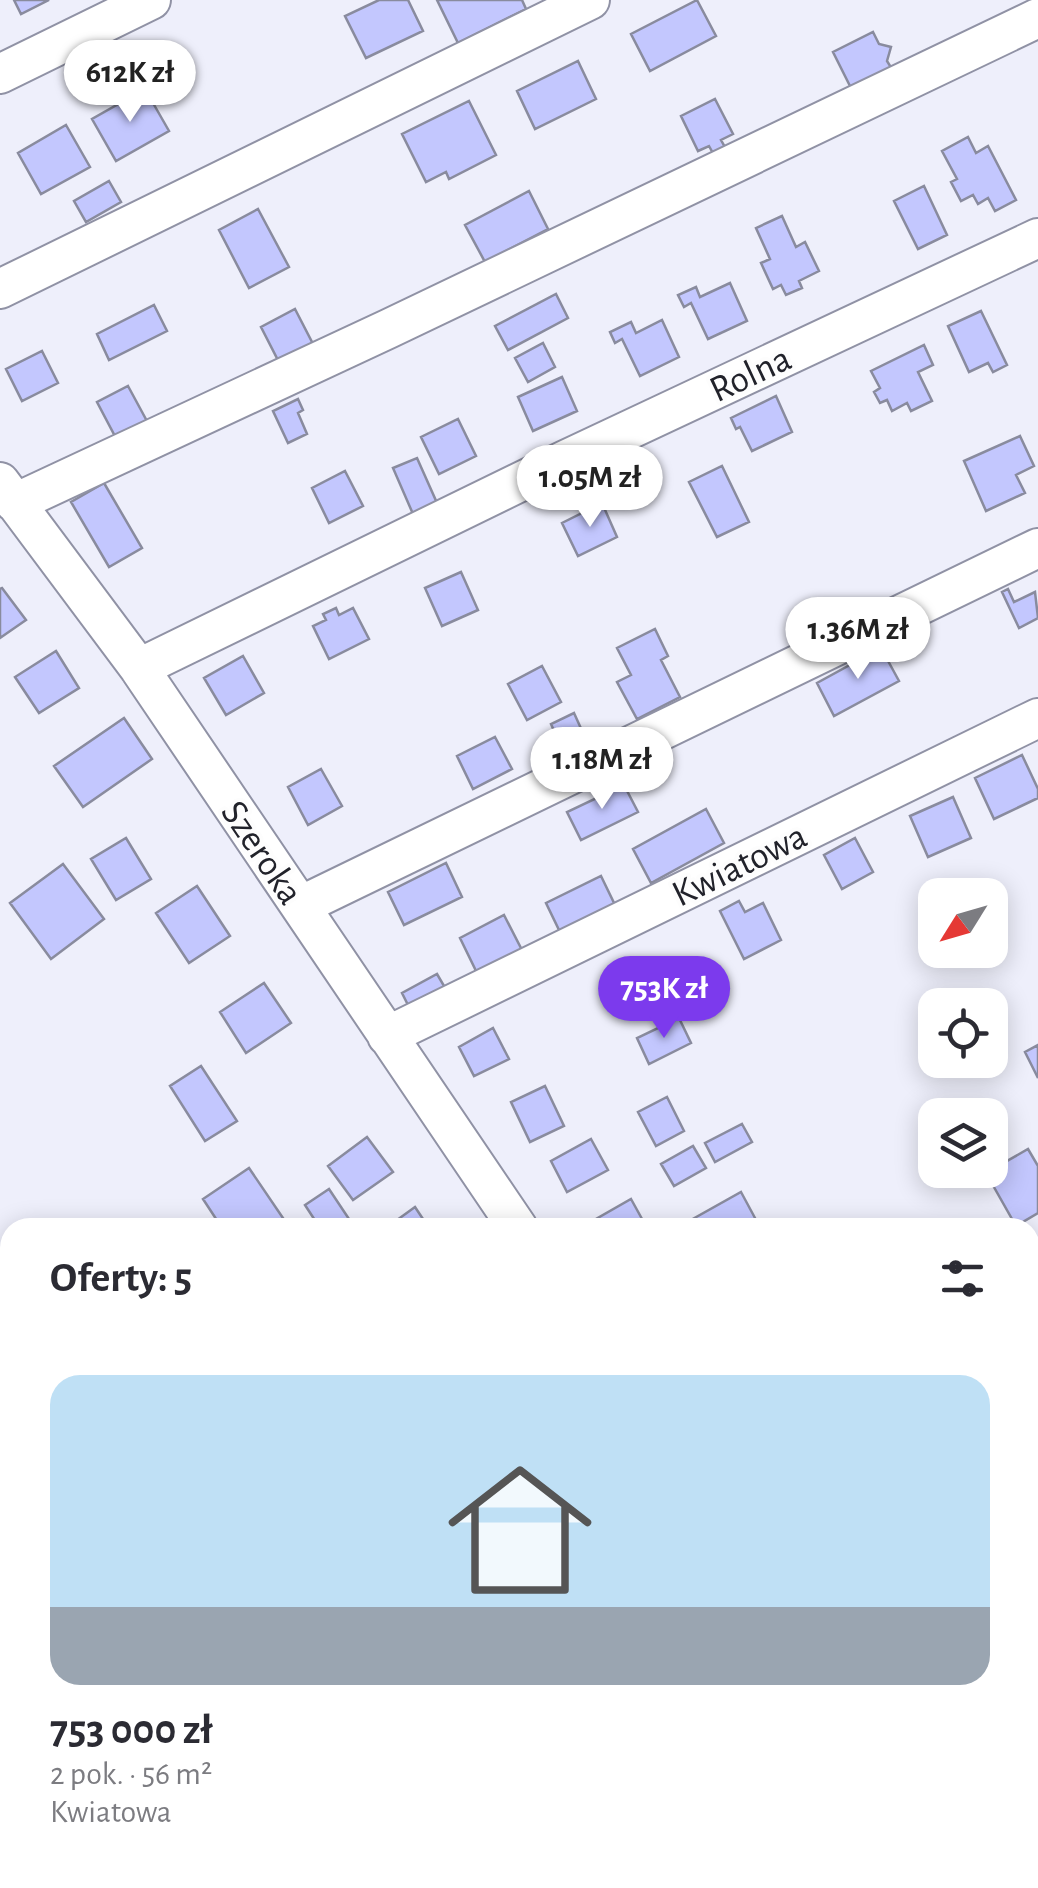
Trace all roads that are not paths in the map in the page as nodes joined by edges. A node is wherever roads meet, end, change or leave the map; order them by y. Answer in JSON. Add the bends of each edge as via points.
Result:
{"nodes":[{"id":1,"x":151,"y":0,"type":"edge"},
{"id":2,"x":590,"y":0,"type":"edge"},
{"id":3,"x":1038,"y":18,"type":"edge"},
{"id":4,"x":0,"y":74,"type":"edge"},
{"id":5,"x":1038,"y":238,"type":"edge"},
{"id":6,"x":0,"y":288,"type":"edge"},
{"id":7,"x":8,"y":493,"type":"edge"},
{"id":8,"x":1038,"y":548,"type":"edge"},
{"id":9,"x":139,"y":668,"type":"junction"},
{"id":10,"x":1038,"y":718,"type":"edge"},
{"id":11,"x":300,"y":906,"type":"junction"},
{"id":12,"x":387,"y":1036,"type":"junction"},
{"id":13,"x":511,"y":1218,"type":"edge"}],
"edges":[{"from":1,"to":4,"type":"street"},
{"from":2,"to":6,"type":"street"},
{"from":3,"to":7,"type":"street","via":[[460,295]]},
{"from":5,"to":9,"type":"street","name":"Rolna"},
{"from":7,"to":9,"type":"street","name":"Szeroka"},
{"from":8,"to":11,"type":"street"},
{"from":9,"to":11,"type":"street","name":"Szeroka"},
{"from":10,"to":12,"type":"street","name":"Kwiatowa"},
{"from":11,"to":12,"type":"street","name":"Szeroka"},
{"from":12,"to":13,"type":"street","name":"Szeroka"}]}
